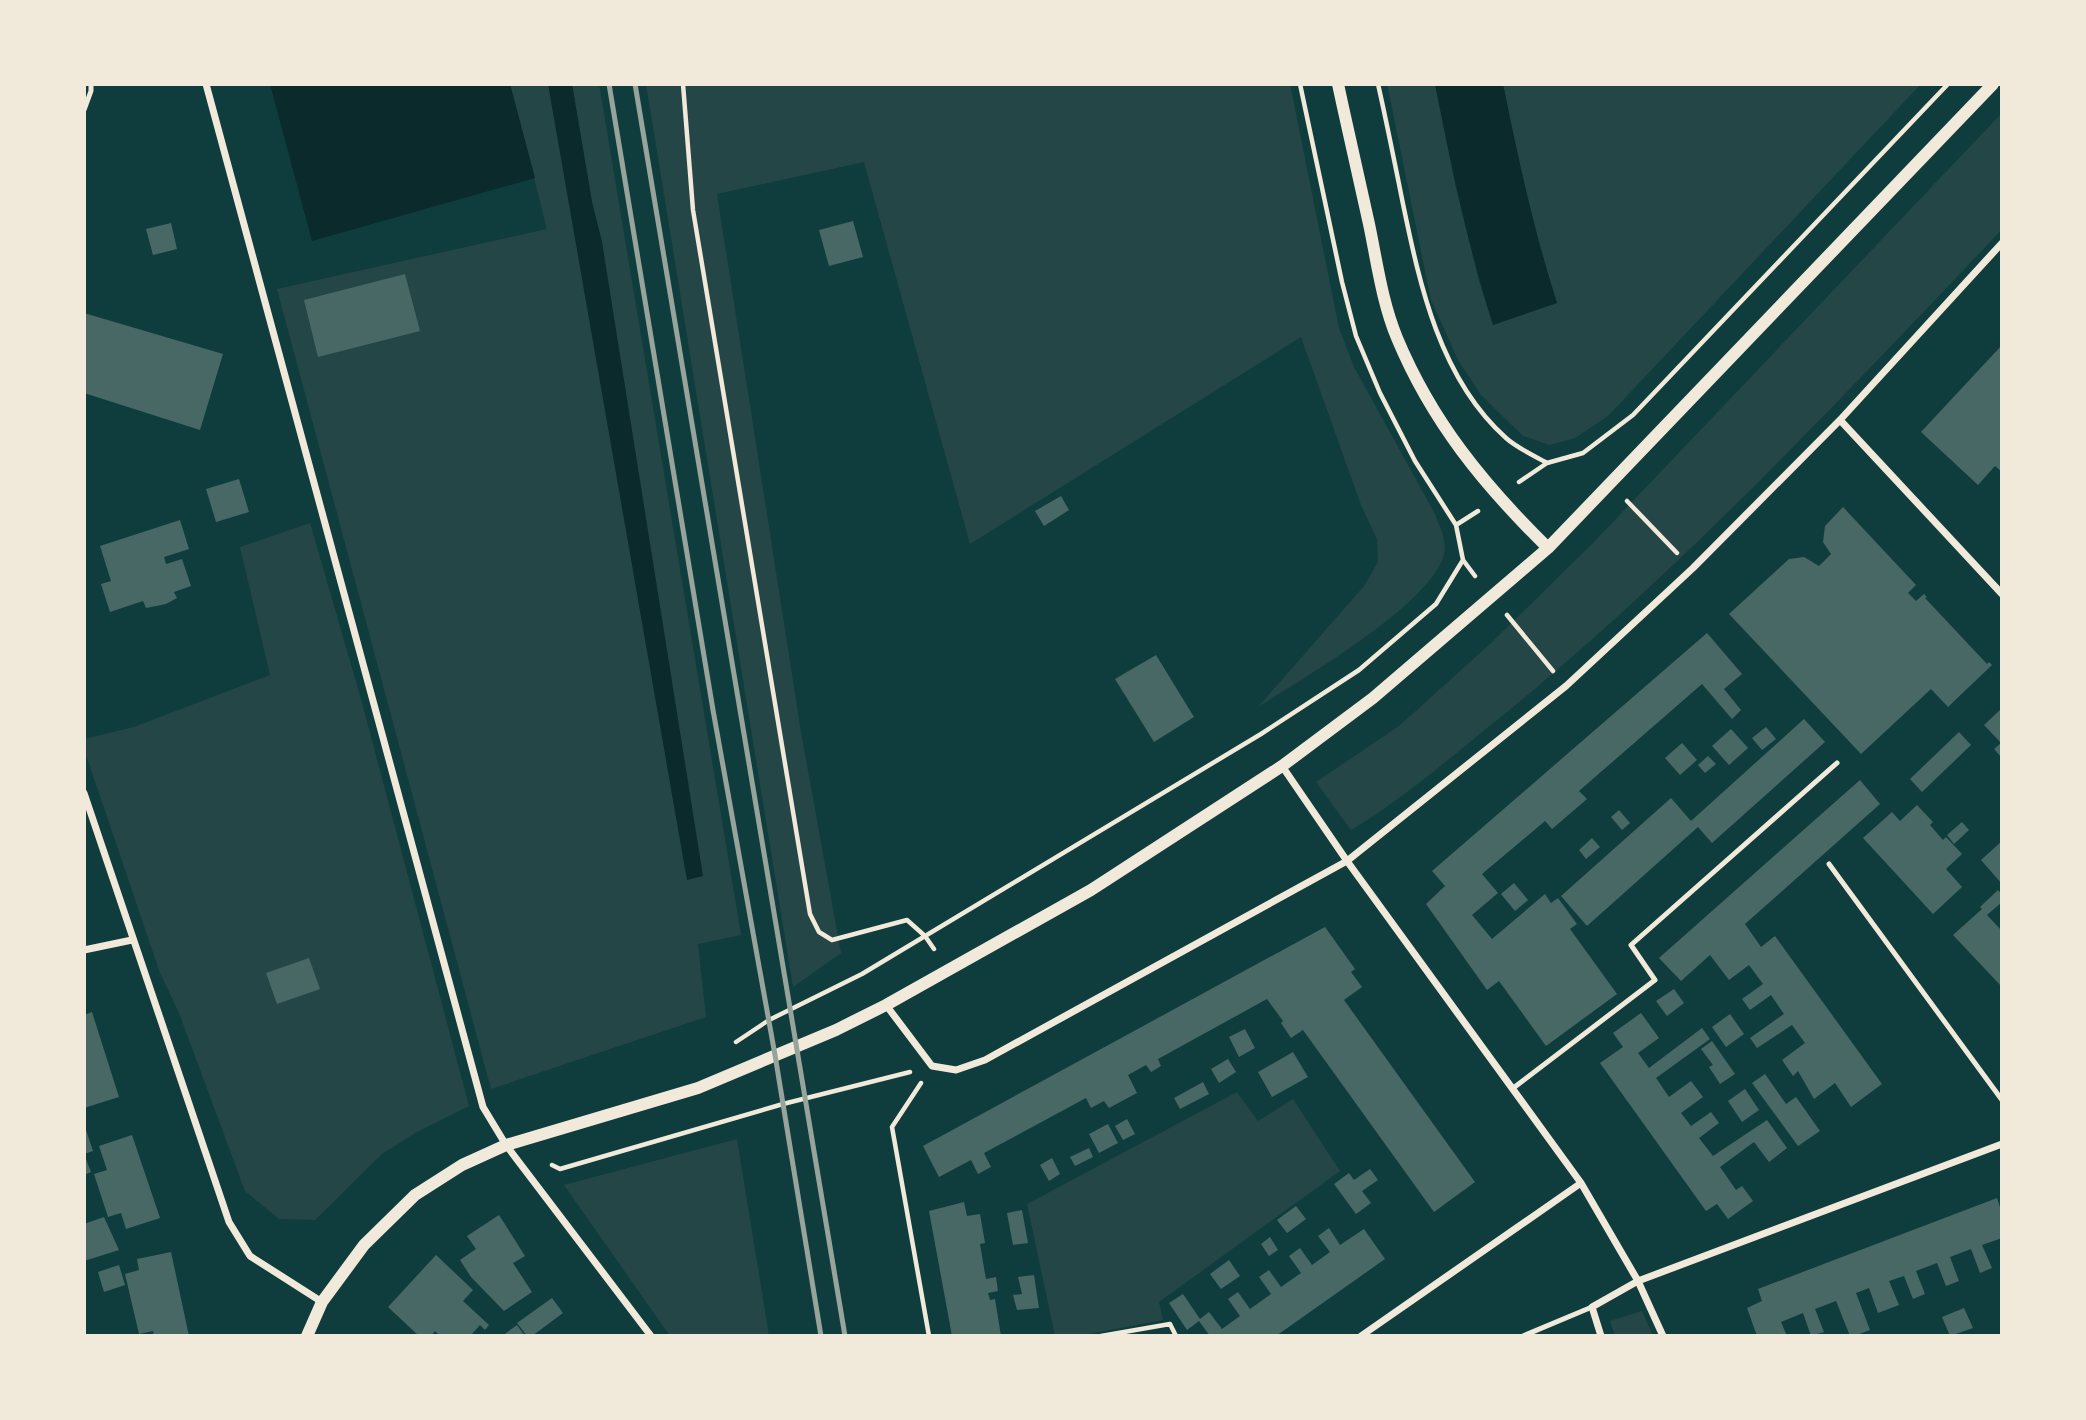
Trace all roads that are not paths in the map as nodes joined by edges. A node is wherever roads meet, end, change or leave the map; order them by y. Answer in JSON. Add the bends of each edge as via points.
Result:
{"nodes":[{"id":1,"x":90,"y":84,"type":"edge"},
{"id":2,"x":206,"y":84,"type":"edge"},
{"id":3,"x":1338,"y":84,"type":"edge"},
{"id":4,"x":1993,"y":84,"type":"edge"},
{"id":5,"x":84,"y":110,"type":"edge"},
{"id":6,"x":2002,"y":243,"type":"edge"},
{"id":7,"x":1840,"y":420,"type":"junction"},
{"id":8,"x":1548,"y":548,"type":"junction"},
{"id":9,"x":2002,"y":594,"type":"edge"},
{"id":10,"x":1837,"y":763,"type":"dead end"},
{"id":11,"x":1282,"y":766,"type":"junction"},
{"id":12,"x":84,"y":793,"type":"edge"},
{"id":13,"x":1348,"y":860,"type":"junction"},
{"id":14,"x":1829,"y":864,"type":"dead end"},
{"id":15,"x":132,"y":940,"type":"junction"},
{"id":16,"x":84,"y":950,"type":"edge"},
{"id":17,"x":886,"y":1006,"type":"junction"},
{"id":18,"x":1512,"y":1089,"type":"junction"},
{"id":19,"x":2002,"y":1100,"type":"edge"},
{"id":20,"x":506,"y":1144,"type":"junction"},
{"id":21,"x":2002,"y":1144,"type":"edge"},
{"id":22,"x":1581,"y":1183,"type":"junction"},
{"id":23,"x":1638,"y":1281,"type":"junction"},
{"id":24,"x":322,"y":1302,"type":"junction"},
{"id":25,"x":1592,"y":1307,"type":"junction"},
{"id":26,"x":307,"y":1336,"type":"edge"},
{"id":27,"x":651,"y":1336,"type":"edge"},
{"id":28,"x":1361,"y":1336,"type":"edge"},
{"id":29,"x":1523,"y":1336,"type":"edge"},
{"id":30,"x":1601,"y":1336,"type":"edge"},
{"id":31,"x":1663,"y":1336,"type":"edge"}],
"edges":[{"from":1,"to":5,"type":"lane","via":[[92,91]]},
{"from":2,"to":20,"type":"street","via":[[483,1107]]},
{"from":3,"to":8,"type":"street","via":[[1396,336],[1419,384],[1465,457]]},
{"from":4,"to":8,"type":"street"},
{"from":6,"to":7,"type":"street"},
{"from":7,"to":9,"type":"street"},
{"from":7,"to":13,"type":"street","via":[[1693,568],[1566,686]]},
{"from":8,"to":11,"type":"street","via":[[1373,698]]},
{"from":10,"to":18,"type":"lane","via":[[1631,945],[1655,980]]},
{"from":11,"to":13,"type":"street"},
{"from":11,"to":17,"type":"street","via":[[1091,890]]},
{"from":12,"to":15,"type":"street"},
{"from":13,"to":17,"type":"street","via":[[985,1060],[956,1070],[932,1066]]},
{"from":13,"to":18,"type":"street"},
{"from":14,"to":19,"type":"lane"},
{"from":15,"to":16,"type":"street"},
{"from":15,"to":24,"type":"street","via":[[229,1222],[250,1256]]},
{"from":17,"to":20,"type":"street","via":[[698,1088]]},
{"from":18,"to":22,"type":"street"},
{"from":20,"to":24,"type":"street","via":[[415,1195],[364,1245]]},
{"from":20,"to":27,"type":"street"},
{"from":21,"to":23,"type":"street"},
{"from":22,"to":23,"type":"street"},
{"from":22,"to":28,"type":"street"},
{"from":23,"to":25,"type":"street"},
{"from":23,"to":31,"type":"street"},
{"from":24,"to":26,"type":"street"},
{"from":25,"to":29,"type":"lane"},
{"from":25,"to":30,"type":"street"}]}
